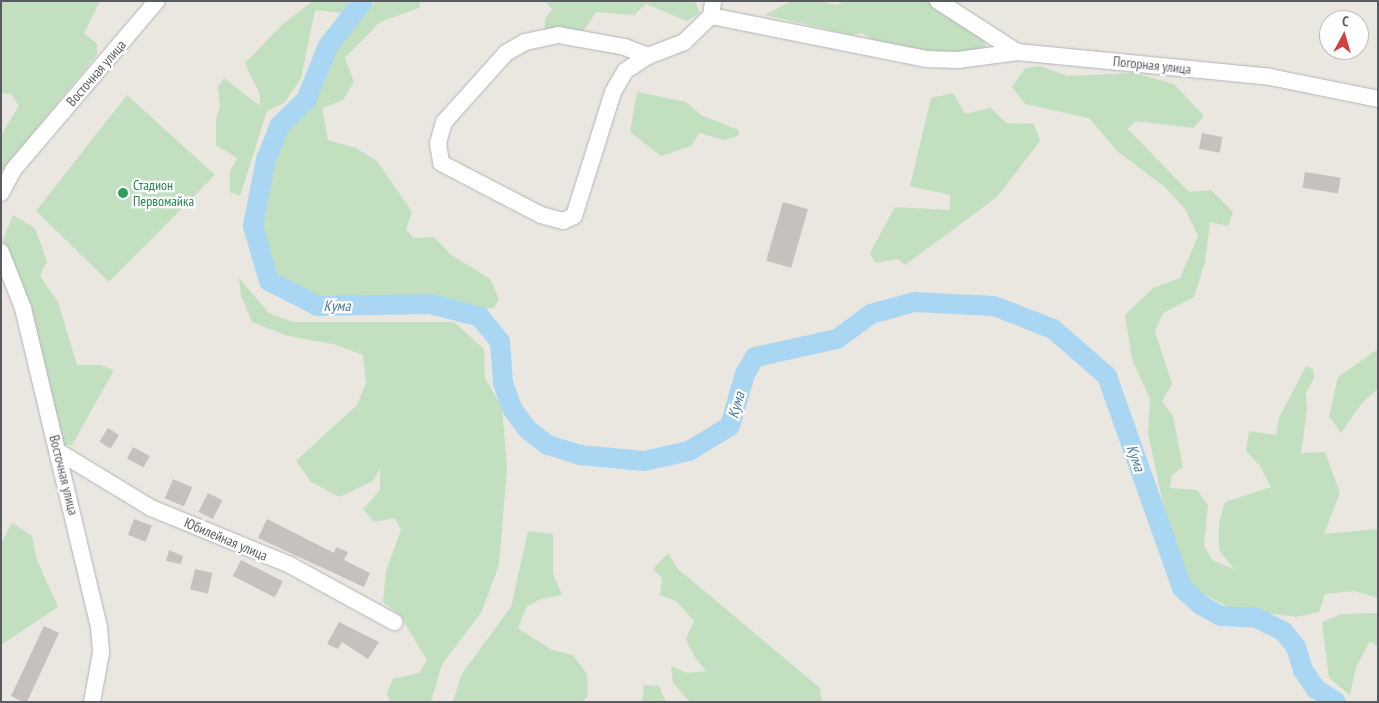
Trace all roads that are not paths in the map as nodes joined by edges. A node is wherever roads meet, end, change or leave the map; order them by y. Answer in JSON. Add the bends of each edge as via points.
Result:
{"nodes":[{"id":1,"x":157,"y":1,"type":"edge"},
{"id":2,"x":938,"y":1,"type":"edge"},
{"id":3,"x":712,"y":9,"type":"edge"},
{"id":4,"x":1018,"y":52,"type":"junction"},
{"id":5,"x":648,"y":56,"type":"junction"},
{"id":6,"x":1378,"y":99,"type":"edge"},
{"id":7,"x":1,"y":193,"type":"edge"},
{"id":8,"x":1,"y":252,"type":"edge"},
{"id":9,"x":59,"y":452,"type":"junction"},
{"id":10,"x":394,"y":622,"type":"dead end"},
{"id":11,"x":92,"y":702,"type":"edge"}],
"edges":[{"from":1,"to":7,"type":"street","name":"Восточная улица","via":[[13,170]]},
{"from":2,"to":4,"type":"street","name":"Погорная улица"},
{"from":3,"to":4,"type":"street","via":[[926,59],[958,60]]},
{"from":3,"to":5,"type":"street","via":[[684,42]]},
{"from":4,"to":6,"type":"street","name":"Погорная улица","via":[[1270,77]]},
{"from":5,"to":5,"type":"street","via":[[625,71],[613,92],[574,216],[563,221],[541,215],[441,163],[438,143],[444,122],[506,53],[525,42],[558,35],[625,47]]},
{"from":8,"to":9,"type":"street","name":"Восточная улица","via":[[24,308]]},
{"from":9,"to":10,"type":"street","name":"Юбилейная улица","via":[[152,508],[290,566]]},
{"from":9,"to":11,"type":"street","name":"Восточная улица","via":[[99,628],[101,653]]}]}
